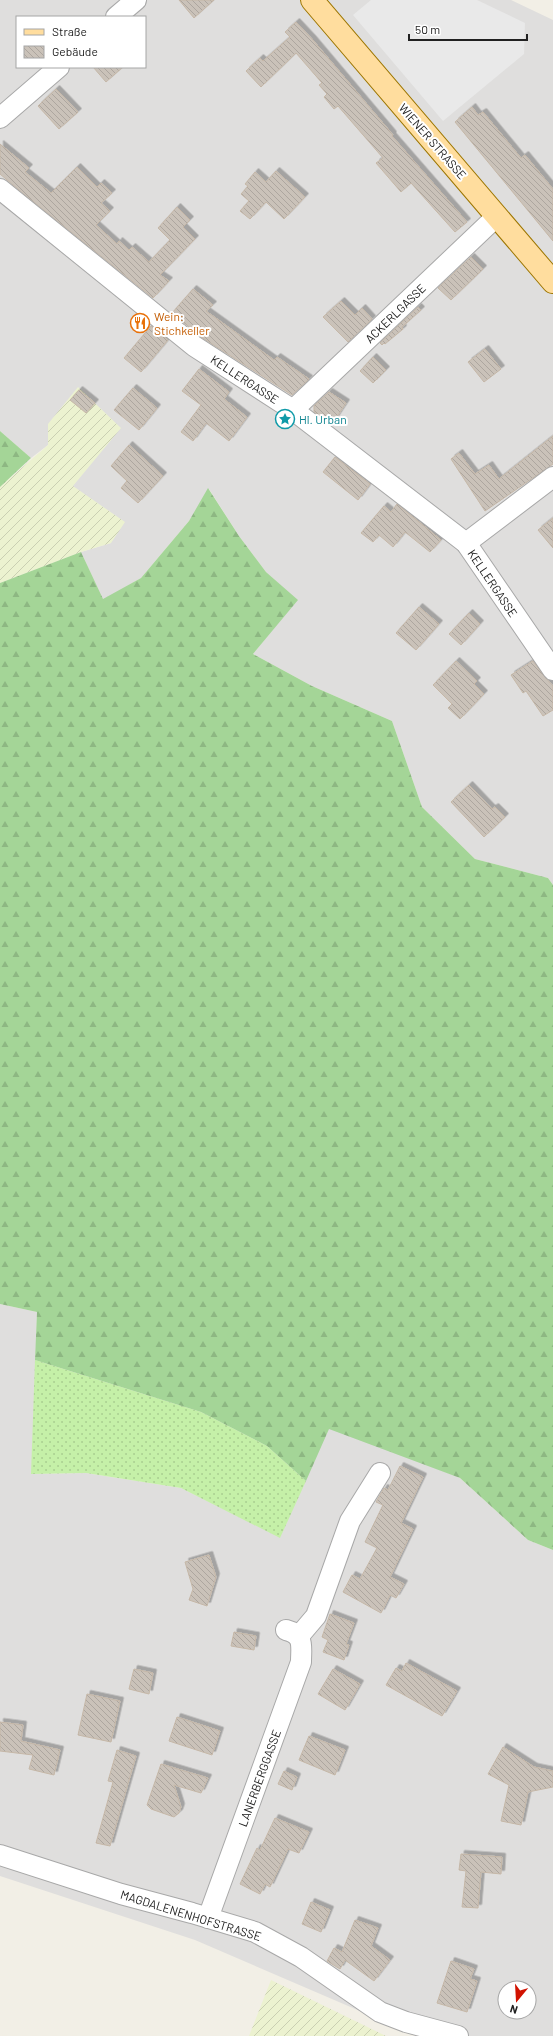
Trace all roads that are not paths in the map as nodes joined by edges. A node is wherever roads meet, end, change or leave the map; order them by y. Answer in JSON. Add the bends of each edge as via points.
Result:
{"nodes":[{"id":1,"x":136,"y":0,"type":"edge"},
{"id":2,"x":312,"y":0,"type":"edge"},
{"id":3,"x":117,"y":16,"type":"edge"},
{"id":4,"x":58,"y":68,"type":"edge"},
{"id":5,"x":0,"y":118,"type":"edge"},
{"id":6,"x":0,"y":189,"type":"edge"},
{"id":7,"x":497,"y":216,"type":"junction"},
{"id":8,"x":553,"y":282,"type":"edge"},
{"id":9,"x":293,"y":410,"type":"junction"},
{"id":10,"x":553,"y":477,"type":"edge"},
{"id":11,"x":466,"y":543,"type":"junction"},
{"id":12,"x":553,"y":670,"type":"edge"},
{"id":13,"x":380,"y":1473,"type":"dead end"},
{"id":14,"x":0,"y":1855,"type":"edge"},
{"id":15,"x":208,"y":1918,"type":"junction"},
{"id":16,"x":458,"y":2036,"type":"edge"}],
"edges":[{"from":1,"to":3,"type":"street"},
{"from":2,"to":7,"type":"main road","name":"WIENER STRASSE"},
{"from":4,"to":5,"type":"street"},
{"from":6,"to":9,"type":"street","name":"KELLERGASSE","via":[[194,346]]},
{"from":7,"to":8,"type":"main road","name":"WIENER STRASSE"},
{"from":7,"to":9,"type":"street","name":"ACKERLGASSE"},
{"from":9,"to":11,"type":"street","name":"KELLERGASSE"},
{"from":10,"to":11,"type":"street"},
{"from":11,"to":12,"type":"street","name":"KELLERGASSE"},
{"from":13,"to":15,"type":"street","name":"LANERBERGGASSE","via":[[350,1521],[316,1616],[292,1633],[302,1648],[301,1662]]},
{"from":14,"to":15,"type":"street","name":"MAGDALENENHOFSTRASSE","via":[[121,1894]]},
{"from":15,"to":16,"type":"street","name":"MAGDALENENHOFSTRASSE","via":[[255,1932],[276,1943],[301,1957],[380,2012]]}]}
